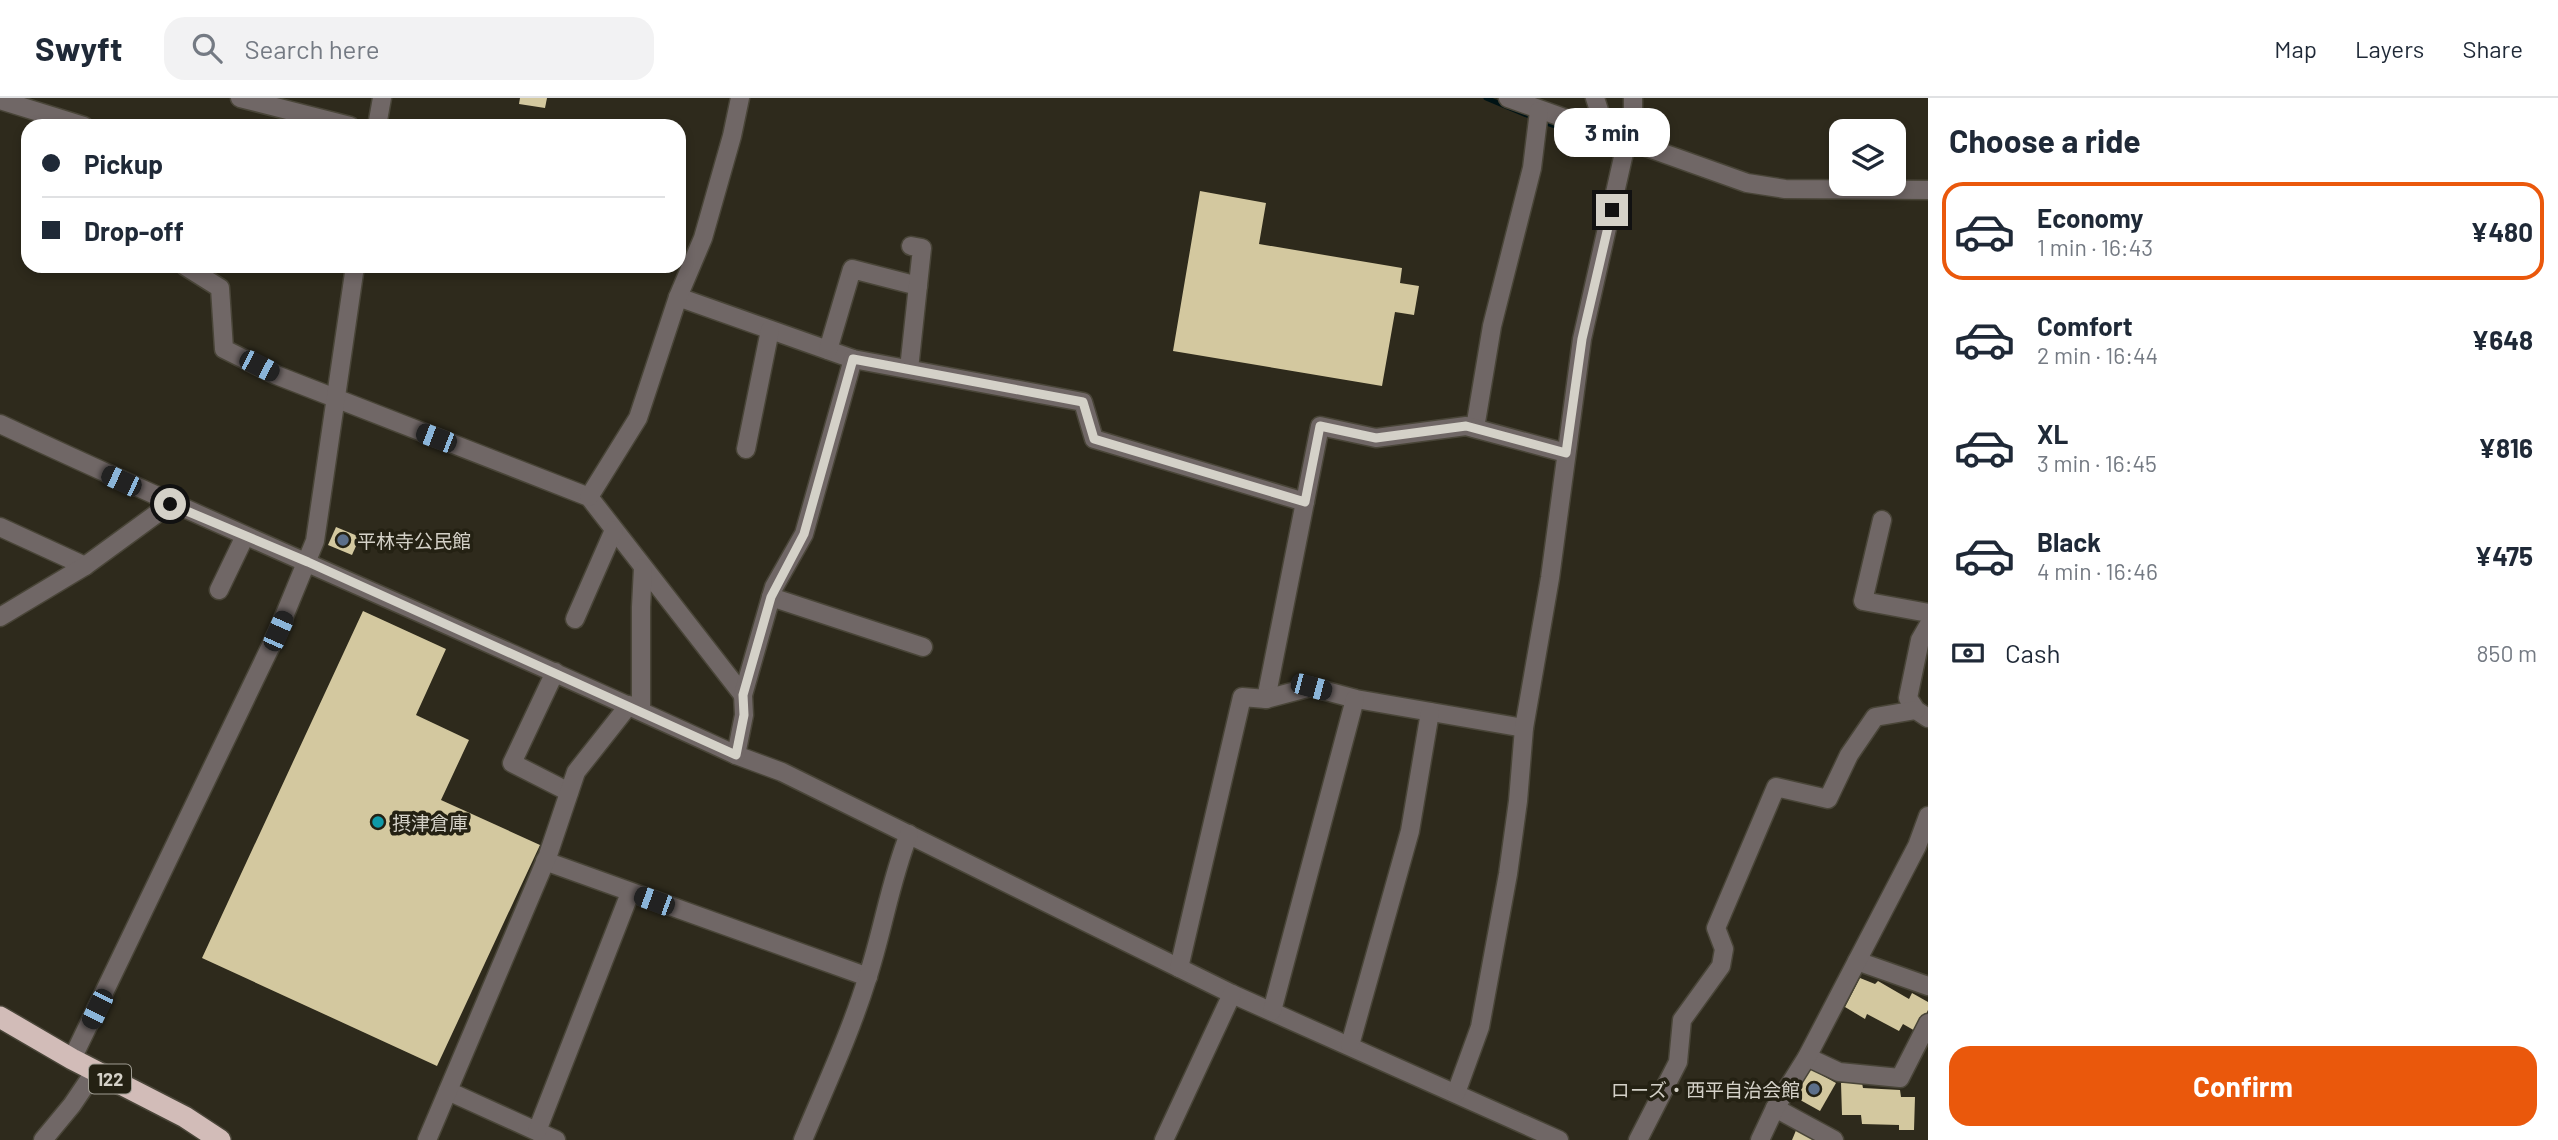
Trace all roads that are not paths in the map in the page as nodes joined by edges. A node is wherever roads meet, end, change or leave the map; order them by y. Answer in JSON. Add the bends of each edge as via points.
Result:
{"nodes":[{"id":1,"x":240,"y":98,"type":"edge"},
{"id":2,"x":382,"y":98,"type":"edge"},
{"id":3,"x":740,"y":98,"type":"edge"},
{"id":4,"x":1595,"y":98,"type":"edge"},
{"id":5,"x":1633,"y":98,"type":"edge"},
{"id":6,"x":2,"y":99,"type":"edge"},
{"id":7,"x":1523,"y":103,"type":"edge"},
{"id":8,"x":63,"y":119,"type":"edge"},
{"id":9,"x":322,"y":119,"type":"edge"},
{"id":10,"x":378,"y":119,"type":"edge"},
{"id":11,"x":1606,"y":132,"type":"junction"},
{"id":12,"x":1626,"y":141,"type":"junction"},
{"id":13,"x":1928,"y":190,"type":"edge"},
{"id":14,"x":911,"y":246,"type":"dead end"},
{"id":15,"x":196,"y":273,"type":"edge"},
{"id":16,"x":354,"y":273,"type":"edge"},
{"id":17,"x":918,"y":286,"type":"junction"},
{"id":18,"x":677,"y":297,"type":"junction"},
{"id":19,"x":770,"y":330,"type":"junction"},
{"id":20,"x":828,"y":350,"type":"junction"},
{"id":21,"x":853,"y":359,"type":"junction"},
{"id":22,"x":909,"y":369,"type":"junction"},
{"id":23,"x":334,"y":398,"type":"junction"},
{"id":24,"x":0,"y":424,"type":"edge"},
{"id":25,"x":1475,"y":428,"type":"junction"},
{"id":26,"x":746,"y":449,"type":"dead end"},
{"id":27,"x":1566,"y":453,"type":"junction"},
{"id":28,"x":589,"y":496,"type":"junction"},
{"id":29,"x":1305,"y":502,"type":"junction"},
{"id":30,"x":170,"y":504,"type":"junction"},
{"id":31,"x":1882,"y":520,"type":"dead end"},
{"id":32,"x":0,"y":527,"type":"edge"},
{"id":33,"x":614,"y":530,"type":"junction"},
{"id":34,"x":244,"y":536,"type":"junction"},
{"id":35,"x":308,"y":562,"type":"junction"},
{"id":36,"x":85,"y":566,"type":"junction"},
{"id":37,"x":643,"y":568,"type":"junction"},
{"id":38,"x":219,"y":590,"type":"dead end"},
{"id":39,"x":771,"y":597,"type":"junction"},
{"id":40,"x":1928,"y":613,"type":"edge"},
{"id":41,"x":0,"y":617,"type":"edge"},
{"id":42,"x":575,"y":620,"type":"dead end"},
{"id":43,"x":1928,"y":626,"type":"edge"},
{"id":44,"x":923,"y":648,"type":"dead end"},
{"id":45,"x":555,"y":673,"type":"junction"},
{"id":46,"x":743,"y":695,"type":"junction"},
{"id":47,"x":1266,"y":699,"type":"junction"},
{"id":48,"x":1354,"y":699,"type":"junction"},
{"id":49,"x":635,"y":708,"type":"junction"},
{"id":50,"x":1430,"y":712,"type":"junction"},
{"id":51,"x":1922,"y":714,"type":"edge"},
{"id":52,"x":1524,"y":728,"type":"junction"},
{"id":53,"x":736,"y":755,"type":"junction"},
{"id":54,"x":569,"y":792,"type":"junction"},
{"id":55,"x":1928,"y":816,"type":"edge"},
{"id":56,"x":909,"y":834,"type":"junction"},
{"id":57,"x":545,"y":862,"type":"junction"},
{"id":58,"x":630,"y":892,"type":"junction"},
{"id":59,"x":1857,"y":961,"type":"junction"},
{"id":60,"x":1179,"y":968,"type":"junction"},
{"id":61,"x":868,"y":977,"type":"junction"},
{"id":62,"x":1928,"y":986,"type":"edge"},
{"id":63,"x":1232,"y":994,"type":"junction"},
{"id":64,"x":1272,"y":1011,"type":"junction"},
{"id":65,"x":0,"y":1017,"type":"edge"},
{"id":66,"x":1928,"y":1023,"type":"edge"},
{"id":67,"x":1350,"y":1045,"type":"junction"},
{"id":68,"x":1807,"y":1056,"type":"junction"},
{"id":69,"x":72,"y":1059,"type":"junction"},
{"id":70,"x":95,"y":1071,"type":"junction"},
{"id":71,"x":448,"y":1091,"type":"junction"},
{"id":72,"x":1456,"y":1093,"type":"junction"},
{"id":73,"x":1775,"y":1108,"type":"junction"},
{"id":74,"x":537,"y":1131,"type":"junction"},
{"id":75,"x":43,"y":1140,"type":"edge"},
{"id":76,"x":220,"y":1140,"type":"edge"},
{"id":77,"x":427,"y":1140,"type":"edge"},
{"id":78,"x":556,"y":1140,"type":"edge"},
{"id":79,"x":803,"y":1140,"type":"edge"},
{"id":80,"x":1164,"y":1140,"type":"edge"},
{"id":81,"x":1559,"y":1140,"type":"edge"},
{"id":82,"x":1638,"y":1140,"type":"edge"},
{"id":83,"x":1760,"y":1140,"type":"edge"},
{"id":84,"x":1834,"y":1140,"type":"edge"}],
"edges":[{"from":1,"to":9,"type":"street"},
{"from":2,"to":10,"type":"street"},
{"from":3,"to":18,"type":"street","via":[[703,238]]},
{"from":4,"to":11,"type":"street"},
{"from":5,"to":12,"type":"street"},
{"from":6,"to":8,"type":"street"},
{"from":7,"to":11,"type":"street"},
{"from":7,"to":25,"type":"street","via":[[1532,168],[1492,326]]},
{"from":11,"to":12,"type":"street"},
{"from":12,"to":13,"type":"street","via":[[1747,183],[1785,189]]},
{"from":12,"to":27,"type":"street","via":[[1582,339]]},
{"from":14,"to":17,"type":"street","via":[[922,248]]},
{"from":15,"to":23,"type":"street","via":[[220,288],[224,349]]},
{"from":16,"to":23,"type":"street"},
{"from":17,"to":20,"type":"street","via":[[852,269]]},
{"from":17,"to":22,"type":"street"},
{"from":18,"to":19,"type":"street"},
{"from":18,"to":28,"type":"street","via":[[638,418]]},
{"from":19,"to":20,"type":"street"},
{"from":19,"to":26,"type":"street"},
{"from":20,"to":21,"type":"street"},
{"from":21,"to":22,"type":"street"},
{"from":21,"to":39,"type":"street","via":[[804,534]]},
{"from":22,"to":29,"type":"street","via":[[1083,402],[1094,439]]},
{"from":23,"to":28,"type":"street"},
{"from":23,"to":35,"type":"street","via":[[315,541]]},
{"from":24,"to":30,"type":"street"},
{"from":25,"to":27,"type":"street"},
{"from":25,"to":29,"type":"street","via":[[1376,438],[1320,426]]},
{"from":27,"to":52,"type":"street"},
{"from":28,"to":33,"type":"street"},
{"from":29,"to":47,"type":"street"},
{"from":30,"to":34,"type":"street"},
{"from":30,"to":36,"type":"street"},
{"from":31,"to":40,"type":"street","via":[[1863,601]]},
{"from":32,"to":36,"type":"street"},
{"from":33,"to":37,"type":"street"},
{"from":33,"to":42,"type":"street"},
{"from":34,"to":35,"type":"street"},
{"from":34,"to":38,"type":"street"},
{"from":35,"to":45,"type":"street"},
{"from":35,"to":69,"type":"street"},
{"from":36,"to":41,"type":"street"},
{"from":37,"to":46,"type":"street"},
{"from":37,"to":49,"type":"street"},
{"from":39,"to":44,"type":"street"},
{"from":39,"to":46,"type":"street"},
{"from":43,"to":51,"type":"street","via":[[1920,640],[1908,698]]},
{"from":45,"to":49,"type":"street"},
{"from":45,"to":54,"type":"street","via":[[512,763]]},
{"from":46,"to":53,"type":"street"},
{"from":47,"to":48,"type":"street","via":[[1311,687]]},
{"from":47,"to":60,"type":"street","via":[[1242,697]]},
{"from":48,"to":50,"type":"street"},
{"from":48,"to":64,"type":"street"},
{"from":49,"to":53,"type":"street"},
{"from":49,"to":54,"type":"street","via":[[576,772]]},
{"from":50,"to":52,"type":"street"},
{"from":50,"to":67,"type":"street","via":[[1410,831]]},
{"from":51,"to":82,"type":"street","via":[[1875,717],[1849,755],[1828,799],[1776,787],[1716,928],[1724,949],[1720,966],[1682,1020],[1678,1062]]},
{"from":52,"to":72,"type":"street","via":[[1508,874],[1480,1027]]},
{"from":53,"to":56,"type":"street","via":[[782,772]]},
{"from":54,"to":57,"type":"street"},
{"from":55,"to":59,"type":"street"},
{"from":56,"to":60,"type":"street"},
{"from":56,"to":61,"type":"street","via":[[895,867]]},
{"from":57,"to":58,"type":"street"},
{"from":57,"to":71,"type":"street"},
{"from":58,"to":61,"type":"street"},
{"from":58,"to":74,"type":"street"},
{"from":59,"to":62,"type":"street"},
{"from":59,"to":68,"type":"street"},
{"from":60,"to":63,"type":"street"},
{"from":61,"to":79,"type":"street"},
{"from":63,"to":64,"type":"street"},
{"from":63,"to":80,"type":"street"},
{"from":64,"to":67,"type":"street"},
{"from":65,"to":69,"type":"highway","number":"122"},
{"from":66,"to":68,"type":"street","via":[[1900,1079],[1839,1072]]},
{"from":67,"to":72,"type":"street"},
{"from":68,"to":73,"type":"street"},
{"from":69,"to":70,"type":"highway","number":"122"},
{"from":70,"to":75,"type":"street"},
{"from":70,"to":76,"type":"highway","number":"122"},
{"from":71,"to":74,"type":"street"},
{"from":71,"to":77,"type":"street"},
{"from":72,"to":81,"type":"street"},
{"from":73,"to":83,"type":"street"},
{"from":73,"to":84,"type":"street"},
{"from":74,"to":78,"type":"street"}]}
